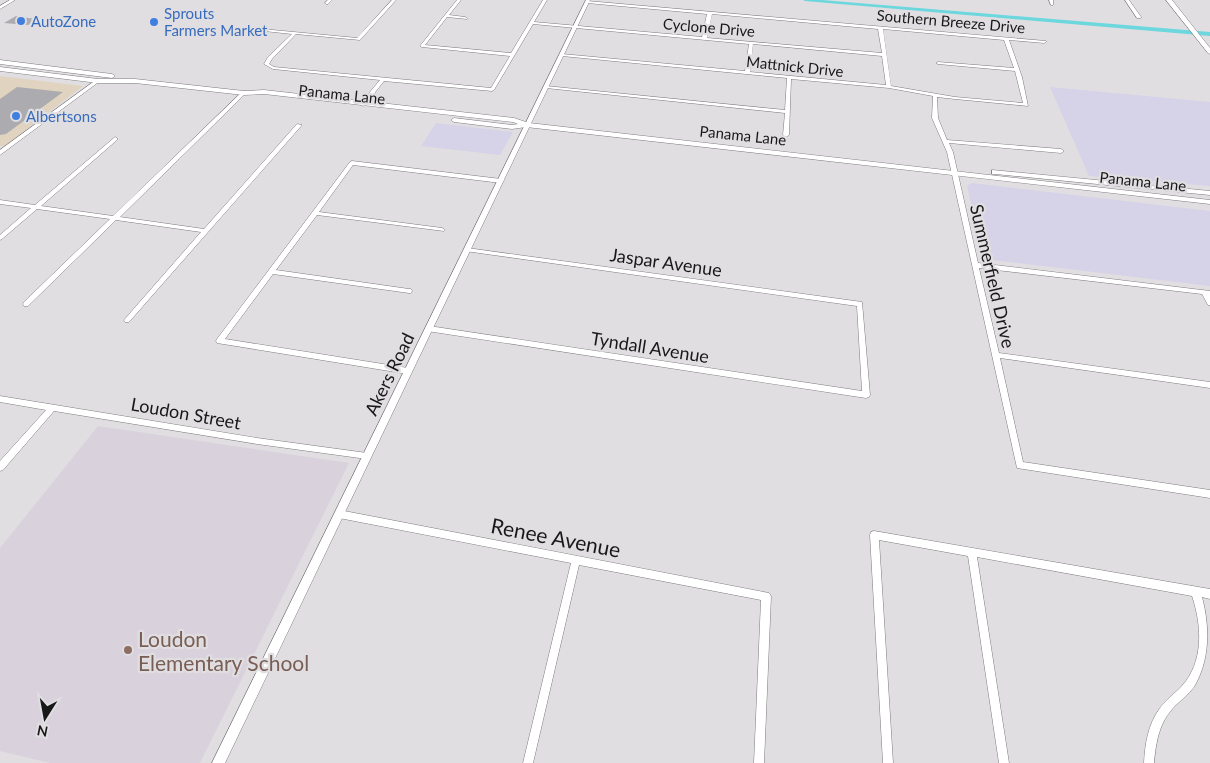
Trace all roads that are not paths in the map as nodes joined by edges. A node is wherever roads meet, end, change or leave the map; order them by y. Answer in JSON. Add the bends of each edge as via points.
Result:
{"nodes":[{"id":1,"x":3,"y":0,"type":"edge"},
{"id":2,"x":13,"y":0,"type":"edge"},
{"id":3,"x":394,"y":0,"type":"edge"},
{"id":4,"x":459,"y":0,"type":"edge"},
{"id":5,"x":545,"y":0,"type":"edge"},
{"id":6,"x":1127,"y":0,"type":"edge"},
{"id":7,"x":1170,"y":0,"type":"edge"},
{"id":8,"x":588,"y":1,"type":"edge"},
{"id":9,"x":0,"y":2,"type":"edge"},
{"id":10,"x":0,"y":8,"type":"edge"},
{"id":11,"x":710,"y":12,"type":"junction"},
{"id":12,"x":445,"y":16,"type":"junction"},
{"id":13,"x":1139,"y":17,"type":"dead end"},
{"id":14,"x":465,"y":18,"type":"dead end"},
{"id":15,"x":532,"y":23,"type":"junction"},
{"id":16,"x":575,"y":27,"type":"junction"},
{"id":17,"x":880,"y":27,"type":"junction"},
{"id":18,"x":264,"y":30,"type":"dead end"},
{"id":19,"x":295,"y":33,"type":"junction"},
{"id":20,"x":704,"y":39,"type":"junction"},
{"id":21,"x":1006,"y":39,"type":"junction"},
{"id":22,"x":1044,"y":42,"type":"dead end"},
{"id":23,"x":751,"y":43,"type":"junction"},
{"id":24,"x":1210,"y":52,"type":"edge"},
{"id":25,"x":513,"y":55,"type":"junction"},
{"id":26,"x":562,"y":55,"type":"junction"},
{"id":27,"x":884,"y":56,"type":"junction"},
{"id":28,"x":0,"y":62,"type":"edge"},
{"id":29,"x":938,"y":63,"type":"dead end"},
{"id":30,"x":0,"y":69,"type":"edge"},
{"id":31,"x":1018,"y":70,"type":"junction"},
{"id":32,"x":747,"y":73,"type":"junction"},
{"id":33,"x":789,"y":78,"type":"junction"},
{"id":34,"x":383,"y":79,"type":"junction"},
{"id":35,"x":98,"y":80,"type":"junction"},
{"id":36,"x":132,"y":80,"type":"junction"},
{"id":37,"x":546,"y":87,"type":"junction"},
{"id":38,"x":889,"y":87,"type":"junction"},
{"id":39,"x":244,"y":93,"type":"junction"},
{"id":40,"x":935,"y":95,"type":"junction"},
{"id":41,"x":313,"y":104,"type":"junction"},
{"id":42,"x":363,"y":104,"type":"junction"},
{"id":43,"x":787,"y":112,"type":"junction"},
{"id":44,"x":299,"y":125,"type":"dead end"},
{"id":45,"x":528,"y":125,"type":"junction"},
{"id":46,"x":786,"y":135,"type":"dead end"},
{"id":47,"x":115,"y":140,"type":"dead end"},
{"id":48,"x":945,"y":141,"type":"junction"},
{"id":49,"x":1,"y":151,"type":"edge"},
{"id":50,"x":1061,"y":151,"type":"dead end"},
{"id":51,"x":954,"y":172,"type":"junction"},
{"id":52,"x":501,"y":181,"type":"junction"},
{"id":53,"x":1136,"y":185,"type":"junction"},
{"id":54,"x":1083,"y":189,"type":"junction"},
{"id":55,"x":1207,"y":193,"type":"edge"},
{"id":56,"x":1148,"y":196,"type":"junction"},
{"id":57,"x":0,"y":202,"type":"edge"},
{"id":58,"x":1210,"y":202,"type":"edge"},
{"id":59,"x":36,"y":208,"type":"junction"},
{"id":60,"x":315,"y":213,"type":"junction"},
{"id":61,"x":115,"y":218,"type":"junction"},
{"id":62,"x":442,"y":230,"type":"dead end"},
{"id":63,"x":206,"y":231,"type":"junction"},
{"id":64,"x":0,"y":238,"type":"edge"},
{"id":65,"x":467,"y":250,"type":"junction"},
{"id":66,"x":975,"y":265,"type":"junction"},
{"id":67,"x":272,"y":272,"type":"junction"},
{"id":68,"x":409,"y":291,"type":"dead end"},
{"id":69,"x":1207,"y":292,"type":"edge"},
{"id":70,"x":1210,"y":303,"type":"edge"},
{"id":71,"x":26,"y":304,"type":"dead end"},
{"id":72,"x":127,"y":320,"type":"dead end"},
{"id":73,"x":429,"y":329,"type":"junction"},
{"id":74,"x":995,"y":355,"type":"junction"},
{"id":75,"x":408,"y":371,"type":"junction"},
{"id":76,"x":1210,"y":385,"type":"edge"},
{"id":77,"x":866,"y":395,"type":"joint"},
{"id":78,"x":0,"y":399,"type":"edge"},
{"id":79,"x":52,"y":407,"type":"junction"},
{"id":80,"x":367,"y":456,"type":"junction"},
{"id":81,"x":0,"y":467,"type":"edge"},
{"id":82,"x":1210,"y":494,"type":"edge"},
{"id":83,"x":339,"y":514,"type":"junction"},
{"id":84,"x":972,"y":552,"type":"junction"},
{"id":85,"x":576,"y":560,"type":"junction"},
{"id":86,"x":1196,"y":592,"type":"junction"},
{"id":87,"x":1210,"y":594,"type":"edge"},
{"id":88,"x":218,"y":763,"type":"edge"},
{"id":89,"x":528,"y":763,"type":"edge"},
{"id":90,"x":759,"y":763,"type":"edge"},
{"id":91,"x":888,"y":763,"type":"edge"},
{"id":92,"x":1004,"y":763,"type":"edge"},
{"id":93,"x":1149,"y":763,"type":"edge"}],
"edges":[{"from":1,"to":9,"type":"street"},
{"from":2,"to":10,"type":"street"},
{"from":3,"to":19,"type":"street","via":[[358,40]]},
{"from":4,"to":12,"type":"street"},
{"from":5,"to":15,"type":"street"},
{"from":6,"to":13,"type":"street"},
{"from":7,"to":24,"type":"main road"},
{"from":8,"to":11,"type":"street","name":"Southern Breeze Drive"},
{"from":8,"to":16,"type":"street","name":"Akers Road"},
{"from":11,"to":17,"type":"street","name":"Southern Breeze Drive"},
{"from":11,"to":20,"type":"street"},
{"from":12,"to":14,"type":"street"},
{"from":12,"to":25,"type":"street","via":[[422,46]]},
{"from":15,"to":16,"type":"street","name":"Cyclone Drive"},
{"from":15,"to":25,"type":"street"},
{"from":16,"to":20,"type":"street","name":"Cyclone Drive"},
{"from":16,"to":26,"type":"street","name":"Akers Road"},
{"from":17,"to":21,"type":"street","name":"Southern Breeze Drive"},
{"from":17,"to":27,"type":"street"},
{"from":18,"to":19,"type":"street"},
{"from":19,"to":34,"type":"street","via":[[266,64],[273,68]]},
{"from":20,"to":23,"type":"street","name":"Cyclone Drive"},
{"from":21,"to":22,"type":"street","name":"Southern Breeze Drive"},
{"from":21,"to":31,"type":"street"},
{"from":23,"to":27,"type":"street","name":"Cyclone Drive"},
{"from":23,"to":32,"type":"street"},
{"from":25,"to":34,"type":"street","via":[[492,90]]},
{"from":26,"to":32,"type":"street","name":"Mattnick Drive"},
{"from":26,"to":37,"type":"street","name":"Akers Road"},
{"from":27,"to":38,"type":"street"},
{"from":28,"to":36,"type":"main road","name":"Panama Lane"},
{"from":29,"to":31,"type":"street"},
{"from":30,"to":35,"type":"main road"},
{"from":31,"to":40,"type":"street","name":"Mattnick Drive","via":[[1026,105]]},
{"from":32,"to":33,"type":"street","name":"Mattnick Drive"},
{"from":33,"to":38,"type":"street","name":"Mattnick Drive"},
{"from":33,"to":43,"type":"street"},
{"from":34,"to":42,"type":"street"},
{"from":35,"to":36,"type":"main road"},
{"from":35,"to":49,"type":"street"},
{"from":36,"to":39,"type":"main road","name":"Panama Lane"},
{"from":37,"to":43,"type":"street"},
{"from":37,"to":45,"type":"street","name":"Akers Road"},
{"from":38,"to":40,"type":"street","name":"Mattnick Drive"},
{"from":39,"to":41,"type":"main road","name":"Panama Lane","via":[[258,98]]},
{"from":39,"to":42,"type":"main road","name":"Panama Lane","via":[[264,92]]},
{"from":39,"to":61,"type":"street"},
{"from":40,"to":48,"type":"street","name":"Summerfield Drive","via":[[935,118]]},
{"from":41,"to":42,"type":"main road"},
{"from":41,"to":45,"type":"main road","name":"Panama Lane","via":[[512,127]]},
{"from":42,"to":45,"type":"main road","name":"Panama Lane","via":[[514,120]]},
{"from":43,"to":46,"type":"street"},
{"from":44,"to":63,"type":"street"},
{"from":45,"to":51,"type":"main road","name":"Panama Lane"},
{"from":45,"to":52,"type":"street","name":"Akers Road"},
{"from":47,"to":59,"type":"street"},
{"from":48,"to":50,"type":"street"},
{"from":48,"to":51,"type":"street","name":"Summerfield Drive"},
{"from":51,"to":53,"type":"main road","name":"Panama Lane","via":[[991,172]]},
{"from":51,"to":54,"type":"main road","name":"Panama Lane"},
{"from":51,"to":66,"type":"street","name":"Summerfield Drive"},
{"from":52,"to":60,"type":"street","via":[[352,163]]},
{"from":52,"to":65,"type":"street","name":"Akers Road"},
{"from":53,"to":54,"type":"main road","via":[[1127,190]]},
{"from":53,"to":55,"type":"main road","name":"Panama Lane"},
{"from":54,"to":56,"type":"main road","name":"Panama Lane"},
{"from":55,"to":56,"type":"main road","via":[[1158,192]]},
{"from":56,"to":58,"type":"main road","name":"Panama Lane"},
{"from":57,"to":59,"type":"street"},
{"from":59,"to":61,"type":"street"},
{"from":59,"to":64,"type":"street"},
{"from":60,"to":62,"type":"street"},
{"from":60,"to":67,"type":"street"},
{"from":61,"to":63,"type":"street"},
{"from":61,"to":71,"type":"street"},
{"from":63,"to":72,"type":"street"},
{"from":65,"to":73,"type":"street","name":"Akers Road"},
{"from":65,"to":77,"type":"street","name":"Jaspar Avenue","via":[[860,304]]},
{"from":66,"to":69,"type":"street"},
{"from":66,"to":74,"type":"street","name":"Summerfield Drive"},
{"from":67,"to":68,"type":"street"},
{"from":67,"to":75,"type":"street","via":[[220,341]]},
{"from":69,"to":70,"type":"street"},
{"from":73,"to":75,"type":"street","name":"Akers Road"},
{"from":73,"to":77,"type":"street","name":"Tyndall Avenue"},
{"from":74,"to":76,"type":"street"},
{"from":74,"to":82,"type":"street","name":"Summerfield Drive","via":[[1020,465]]},
{"from":75,"to":80,"type":"street","name":"Akers Road"},
{"from":78,"to":79,"type":"street","name":"Loudon Street"},
{"from":79,"to":80,"type":"street","name":"Loudon Street"},
{"from":79,"to":81,"type":"street"},
{"from":80,"to":83,"type":"street","name":"Akers Road"},
{"from":83,"to":85,"type":"street","name":"Renee Avenue"},
{"from":83,"to":88,"type":"street","name":"Akers Road"},
{"from":84,"to":86,"type":"street"},
{"from":84,"to":91,"type":"street","via":[[874,535]]},
{"from":84,"to":92,"type":"street"},
{"from":85,"to":89,"type":"street"},
{"from":85,"to":90,"type":"street","name":"Renee Avenue","via":[[766,596]]},
{"from":86,"to":87,"type":"street"},
{"from":86,"to":93,"type":"street","via":[[1205,624],[1204,656],[1190,684],[1158,721]]}]}
